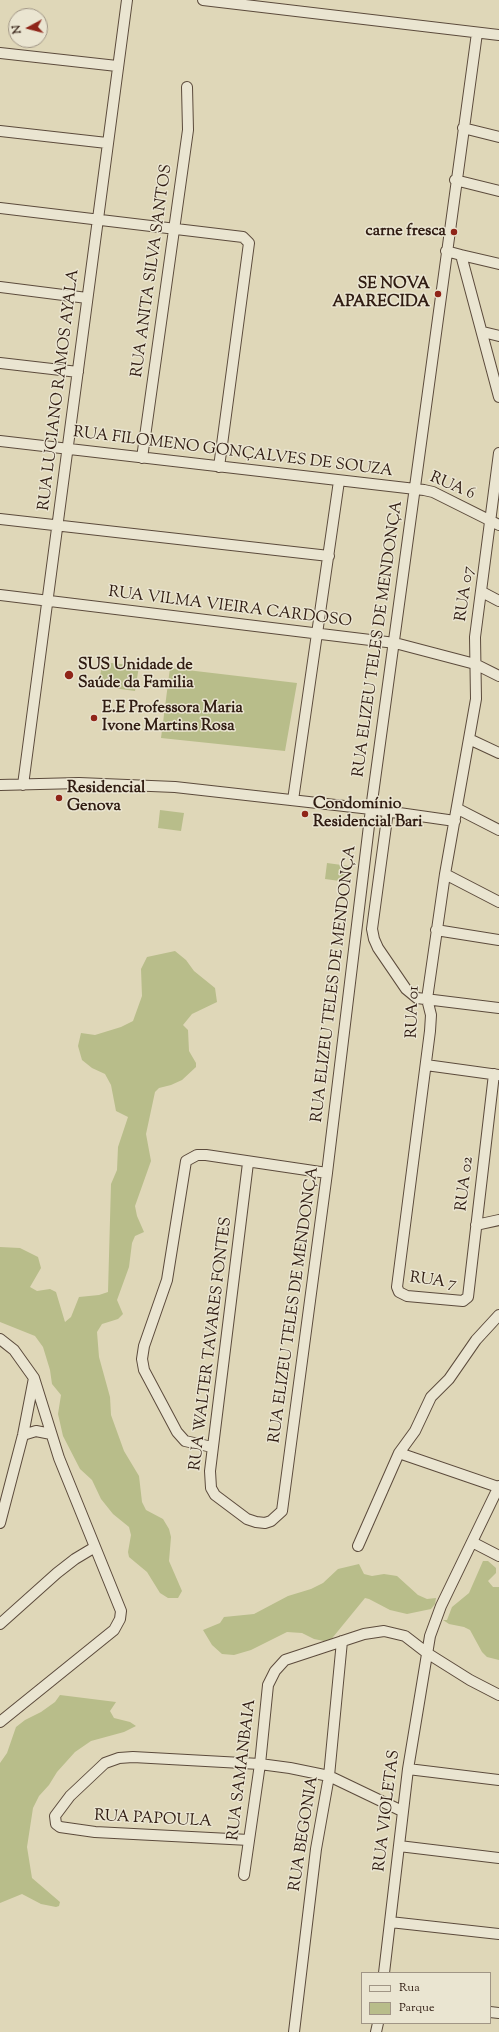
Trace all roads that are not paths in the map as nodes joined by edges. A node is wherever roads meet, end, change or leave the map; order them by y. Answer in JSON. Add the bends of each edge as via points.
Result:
{"nodes":[{"id":1,"x":127,"y":0,"type":"edge"},
{"id":2,"x":203,"y":0,"type":"edge"},
{"id":3,"x":477,"y":33,"type":"junction"},
{"id":4,"x":499,"y":35,"type":"edge"},
{"id":5,"x":0,"y":53,"type":"edge"},
{"id":6,"x":117,"y":66,"type":"junction"},
{"id":7,"x":188,"y":87,"type":"dead end"},
{"id":8,"x":463,"y":128,"type":"junction"},
{"id":9,"x":0,"y":131,"type":"edge"},
{"id":10,"x":499,"y":137,"type":"edge"},
{"id":11,"x":107,"y":142,"type":"junction"},
{"id":12,"x":455,"y":180,"type":"junction"},
{"id":13,"x":499,"y":191,"type":"edge"},
{"id":14,"x":0,"y":208,"type":"edge"},
{"id":15,"x":98,"y":219,"type":"junction"},
{"id":16,"x":174,"y":228,"type":"junction"},
{"id":17,"x":446,"y":251,"type":"junction"},
{"id":18,"x":462,"y":254,"type":"junction"},
{"id":19,"x":499,"y":264,"type":"edge"},
{"id":20,"x":0,"y":287,"type":"edge"},
{"id":21,"x":87,"y":298,"type":"junction"},
{"id":22,"x":483,"y":332,"type":"junction"},
{"id":23,"x":499,"y":336,"type":"edge"},
{"id":24,"x":0,"y":363,"type":"edge"},
{"id":25,"x":78,"y":372,"type":"junction"},
{"id":26,"x":499,"y":397,"type":"edge"},
{"id":27,"x":0,"y":441,"type":"edge"},
{"id":28,"x":68,"y":449,"type":"junction"},
{"id":29,"x":499,"y":453,"type":"edge"},
{"id":30,"x":142,"y":458,"type":"junction"},
{"id":31,"x":219,"y":467,"type":"junction"},
{"id":32,"x":498,"y":476,"type":"edge"},
{"id":33,"x":339,"y":481,"type":"junction"},
{"id":34,"x":416,"y":489,"type":"junction"},
{"id":35,"x":0,"y":519,"type":"edge"},
{"id":36,"x":495,"y":523,"type":"edge"},
{"id":37,"x":58,"y":526,"type":"junction"},
{"id":38,"x":329,"y":556,"type":"junction"},
{"id":39,"x":482,"y":592,"type":"junction"},
{"id":40,"x":0,"y":595,"type":"edge"},
{"id":41,"x":48,"y":601,"type":"junction"},
{"id":42,"x":499,"y":601,"type":"edge"},
{"id":43,"x":318,"y":633,"type":"junction"},
{"id":44,"x":394,"y":643,"type":"junction"},
{"id":45,"x":475,"y":664,"type":"junction"},
{"id":46,"x":499,"y":676,"type":"edge"},
{"id":47,"x":469,"y":739,"type":"junction"},
{"id":48,"x":499,"y":753,"type":"edge"},
{"id":49,"x":23,"y":785,"type":"junction"},
{"id":50,"x":0,"y":786,"type":"edge"},
{"id":51,"x":293,"y":800,"type":"junction"},
{"id":52,"x":371,"y":809,"type":"junction"},
{"id":53,"x":458,"y":809,"type":"junction"},
{"id":54,"x":388,"y":811,"type":"junction"},
{"id":55,"x":455,"y":821,"type":"junction"},
{"id":56,"x":499,"y":830,"type":"edge"},
{"id":57,"x":445,"y":874,"type":"junction"},
{"id":58,"x":499,"y":902,"type":"edge"},
{"id":59,"x":436,"y":930,"type":"junction"},
{"id":60,"x":499,"y":940,"type":"edge"},
{"id":61,"x":428,"y":999,"type":"junction"},
{"id":62,"x":499,"y":1008,"type":"edge"},
{"id":63,"x":426,"y":1065,"type":"junction"},
{"id":64,"x":496,"y":1075,"type":"edge"},
{"id":65,"x":248,"y":1163,"type":"junction"},
{"id":66,"x":328,"y":1173,"type":"junction"},
{"id":67,"x":499,"y":1220,"type":"edge"},
{"id":68,"x":476,"y":1225,"type":"junction"},
{"id":69,"x":397,"y":1287,"type":"joint"},
{"id":70,"x":468,"y":1297,"type":"joint"},
{"id":71,"x":499,"y":1315,"type":"edge"},
{"id":72,"x":0,"y":1339,"type":"edge"},
{"id":73,"x":34,"y":1378,"type":"junction"},
{"id":74,"x":51,"y":1434,"type":"junction"},
{"id":75,"x":23,"y":1435,"type":"junction"},
{"id":76,"x":212,"y":1447,"type":"junction"},
{"id":77,"x":399,"y":1452,"type":"junction"},
{"id":78,"x":499,"y":1487,"type":"edge"},
{"id":79,"x":282,"y":1511,"type":"joint"},
{"id":80,"x":0,"y":1523,"type":"edge"},
{"id":81,"x":472,"y":1542,"type":"junction"},
{"id":82,"x":358,"y":1546,"type":"dead end"},
{"id":83,"x":95,"y":1547,"type":"junction"},
{"id":84,"x":499,"y":1556,"type":"edge"},
{"id":85,"x":4,"y":1616,"type":"edge"},
{"id":86,"x":0,"y":1624,"type":"edge"},
{"id":87,"x":342,"y":1641,"type":"junction"},
{"id":88,"x":426,"y":1653,"type":"junction"},
{"id":89,"x":499,"y":1695,"type":"edge"},
{"id":90,"x":0,"y":1722,"type":"edge"},
{"id":91,"x":260,"y":1764,"type":"junction"},
{"id":92,"x":408,"y":1769,"type":"junction"},
{"id":93,"x":329,"y":1776,"type":"junction"},
{"id":94,"x":499,"y":1780,"type":"edge"},
{"id":95,"x":402,"y":1811,"type":"junction"},
{"id":96,"x":249,"y":1840,"type":"junction"},
{"id":97,"x":399,"y":1846,"type":"junction"},
{"id":98,"x":499,"y":1858,"type":"edge"},
{"id":99,"x":244,"y":1875,"type":"dead end"},
{"id":100,"x":390,"y":1922,"type":"junction"},
{"id":101,"x":499,"y":1934,"type":"edge"},
{"id":102,"x":384,"y":1972,"type":"edge"},
{"id":103,"x":294,"y":2032,"type":"edge"}],
"edges":[{"from":1,"to":6,"type":"street","name":"RUA LUCIANO RAMOS AYALA"},
{"from":2,"to":3,"type":"street"},
{"from":3,"to":4,"type":"street"},
{"from":3,"to":8,"type":"street","name":"RUA ELIZEU TELES DE MENDONÇA"},
{"from":5,"to":6,"type":"street"},
{"from":6,"to":11,"type":"street","name":"RUA LUCIANO RAMOS AYALA"},
{"from":7,"to":16,"type":"street","name":"RUA ANITA SILVA SANTOS","via":[[188,130]]},
{"from":8,"to":10,"type":"street"},
{"from":8,"to":12,"type":"street","name":"RUA ELIZEU TELES DE MENDONÇA"},
{"from":9,"to":11,"type":"street"},
{"from":11,"to":15,"type":"street","name":"RUA LUCIANO RAMOS AYALA"},
{"from":12,"to":13,"type":"street"},
{"from":12,"to":17,"type":"street","name":"RUA ELIZEU TELES DE MENDONÇA"},
{"from":14,"to":15,"type":"street"},
{"from":15,"to":16,"type":"street"},
{"from":15,"to":21,"type":"street","name":"RUA LUCIANO RAMOS AYALA"},
{"from":16,"to":30,"type":"street","name":"RUA ANITA SILVA SANTOS"},
{"from":16,"to":31,"type":"street","via":[[243,237],[249,243]]},
{"from":17,"to":18,"type":"street"},
{"from":17,"to":34,"type":"street","name":"RUA ELIZEU TELES DE MENDONÇA"},
{"from":18,"to":19,"type":"street"},
{"from":18,"to":22,"type":"street"},
{"from":20,"to":21,"type":"street"},
{"from":21,"to":25,"type":"street","name":"RUA LUCIANO RAMOS AYALA"},
{"from":22,"to":23,"type":"street"},
{"from":22,"to":26,"type":"street"},
{"from":24,"to":25,"type":"street"},
{"from":25,"to":28,"type":"street","name":"RUA LUCIANO RAMOS AYALA"},
{"from":27,"to":28,"type":"street","name":"RUA FILOMENO GONÇALVES DE SOUZA"},
{"from":28,"to":30,"type":"street","name":"RUA FILOMENO GONÇALVES DE SOUZA"},
{"from":28,"to":37,"type":"street","name":"RUA LUCIANO RAMOS AYALA"},
{"from":29,"to":32,"type":"street","name":"RUA 07"},
{"from":30,"to":31,"type":"street","name":"RUA FILOMENO GONÇALVES DE SOUZA"},
{"from":31,"to":33,"type":"street","name":"RUA FILOMENO GONÇALVES DE SOUZA"},
{"from":32,"to":36,"type":"street","name":"RUA 07"},
{"from":33,"to":34,"type":"street","name":"RUA FILOMENO GONÇALVES DE SOUZA"},
{"from":33,"to":38,"type":"street"},
{"from":34,"to":36,"type":"street","name":"RUA 6","via":[[433,492]]},
{"from":34,"to":44,"type":"street","name":"RUA ELIZEU TELES DE MENDONÇA"},
{"from":35,"to":37,"type":"street"},
{"from":36,"to":39,"type":"street","name":"RUA 07"},
{"from":37,"to":38,"type":"street"},
{"from":37,"to":41,"type":"street","name":"RUA LUCIANO RAMOS AYALA"},
{"from":38,"to":43,"type":"street"},
{"from":39,"to":42,"type":"street"},
{"from":39,"to":45,"type":"street","name":"RUA 07","via":[[475,637]]},
{"from":40,"to":41,"type":"street","name":"RUA VILMA VIEIRA CARDOSO"},
{"from":41,"to":43,"type":"street","name":"RUA VILMA VIEIRA CARDOSO"},
{"from":41,"to":49,"type":"street","name":"RUA LUCIANO RAMOS AYALA"},
{"from":43,"to":44,"type":"street","name":"RUA VILMA VIEIRA CARDOSO"},
{"from":43,"to":51,"type":"street"},
{"from":44,"to":45,"type":"street","name":"RUA VILMA VIEIRA CARDOSO"},
{"from":44,"to":52,"type":"street","name":"RUA ELIZEU TELES DE MENDONÇA"},
{"from":45,"to":46,"type":"street","name":"RUA VILMA VIEIRA CARDOSO"},
{"from":45,"to":47,"type":"street","name":"RUA 07","via":[[476,699]]},
{"from":47,"to":48,"type":"street"},
{"from":47,"to":53,"type":"street","name":"RUA 01"},
{"from":49,"to":50,"type":"street"},
{"from":49,"to":51,"type":"street","via":[[79,783],[175,787]]},
{"from":51,"to":52,"type":"street"},
{"from":52,"to":54,"type":"street"},
{"from":52,"to":66,"type":"street","name":"RUA ELIZEU TELES DE MENDONÇA"},
{"from":53,"to":55,"type":"street","name":"RUA 01"},
{"from":53,"to":56,"type":"street"},
{"from":54,"to":55,"type":"street"},
{"from":54,"to":61,"type":"street","via":[[372,929],[374,939],[406,989],[417,998]]},
{"from":55,"to":57,"type":"street","name":"RUA 01"},
{"from":57,"to":58,"type":"street"},
{"from":57,"to":59,"type":"street","name":"RUA 01"},
{"from":59,"to":60,"type":"street"},
{"from":59,"to":61,"type":"street","name":"RUA 01"},
{"from":61,"to":62,"type":"street"},
{"from":61,"to":63,"type":"street","name":"RUA 01","via":[[431,1015]]},
{"from":63,"to":64,"type":"street"},
{"from":63,"to":69,"type":"street","name":"RUA 01"},
{"from":64,"to":68,"type":"street","name":"RUA 02"},
{"from":65,"to":66,"type":"street"},
{"from":65,"to":76,"type":"street","name":"RUA WALTER TAVARES FONTES"},
{"from":65,"to":76,"type":"street","via":[[197,1155],[186,1161],[167,1280],[144,1346],[142,1360],[144,1370],[177,1432],[185,1441]]},
{"from":66,"to":79,"type":"street","name":"RUA ELIZEU TELES DE MENDONÇA"},
{"from":67,"to":68,"type":"street"},
{"from":68,"to":70,"type":"street","name":"RUA 02"},
{"from":69,"to":70,"type":"street","name":"RUA 7","via":[[399,1292],[407,1296],[454,1301],[463,1301]]},
{"from":71,"to":77,"type":"street","via":[[476,1340],[449,1379],[431,1397],[415,1431]]},
{"from":72,"to":73,"type":"street","via":[[14,1350]]},
{"from":73,"to":74,"type":"street"},
{"from":73,"to":75,"type":"street"},
{"from":74,"to":75,"type":"street","via":[[36,1431]]},
{"from":74,"to":83,"type":"street"},
{"from":75,"to":80,"type":"street"},
{"from":76,"to":79,"type":"street","name":"RUA WALTER TAVARES FONTES","via":[[210,1471],[215,1495],[247,1519],[256,1522],[271,1521]]},
{"from":77,"to":78,"type":"street"},
{"from":77,"to":82,"type":"street"},
{"from":78,"to":81,"type":"street","name":"RUA VIOLETAS"},
{"from":81,"to":84,"type":"street"},
{"from":81,"to":88,"type":"street","name":"RUA VIOLETAS","via":[[440,1606]]},
{"from":83,"to":85,"type":"street","via":[[57,1573]]},
{"from":83,"to":90,"type":"street","via":[[121,1611],[120,1619],[114,1630]]},
{"from":85,"to":86,"type":"street"},
{"from":87,"to":88,"type":"street","via":[[384,1631],[405,1636]]},
{"from":87,"to":91,"type":"street","name":"RUA SAMANBAIA","via":[[285,1660],[275,1671],[268,1685]]},
{"from":87,"to":93,"type":"street","name":"RUA BEGONIA"},
{"from":88,"to":89,"type":"street"},
{"from":88,"to":92,"type":"street","name":"RUA VIOLETAS"},
{"from":91,"to":93,"type":"street"},
{"from":91,"to":96,"type":"street","name":"RUA SAMANBAIA"},
{"from":91,"to":96,"type":"street","name":"RUA PAPOULA","via":[[119,1758],[105,1763],[70,1796],[55,1816],[56,1824],[60,1827],[95,1832]]},
{"from":92,"to":94,"type":"street"},
{"from":92,"to":95,"type":"street","name":"RUA VIOLETAS"},
{"from":93,"to":95,"type":"street"},
{"from":93,"to":103,"type":"street","name":"RUA BEGONIA","via":[[316,1849]]},
{"from":95,"to":97,"type":"street","name":"RUA VIOLETAS"},
{"from":96,"to":99,"type":"street","name":"RUA SAMANBAIA"},
{"from":97,"to":98,"type":"street"},
{"from":97,"to":100,"type":"street","name":"RUA VIOLETAS"},
{"from":100,"to":101,"type":"street"},
{"from":100,"to":102,"type":"street","name":"RUA VIOLETAS"}]}
